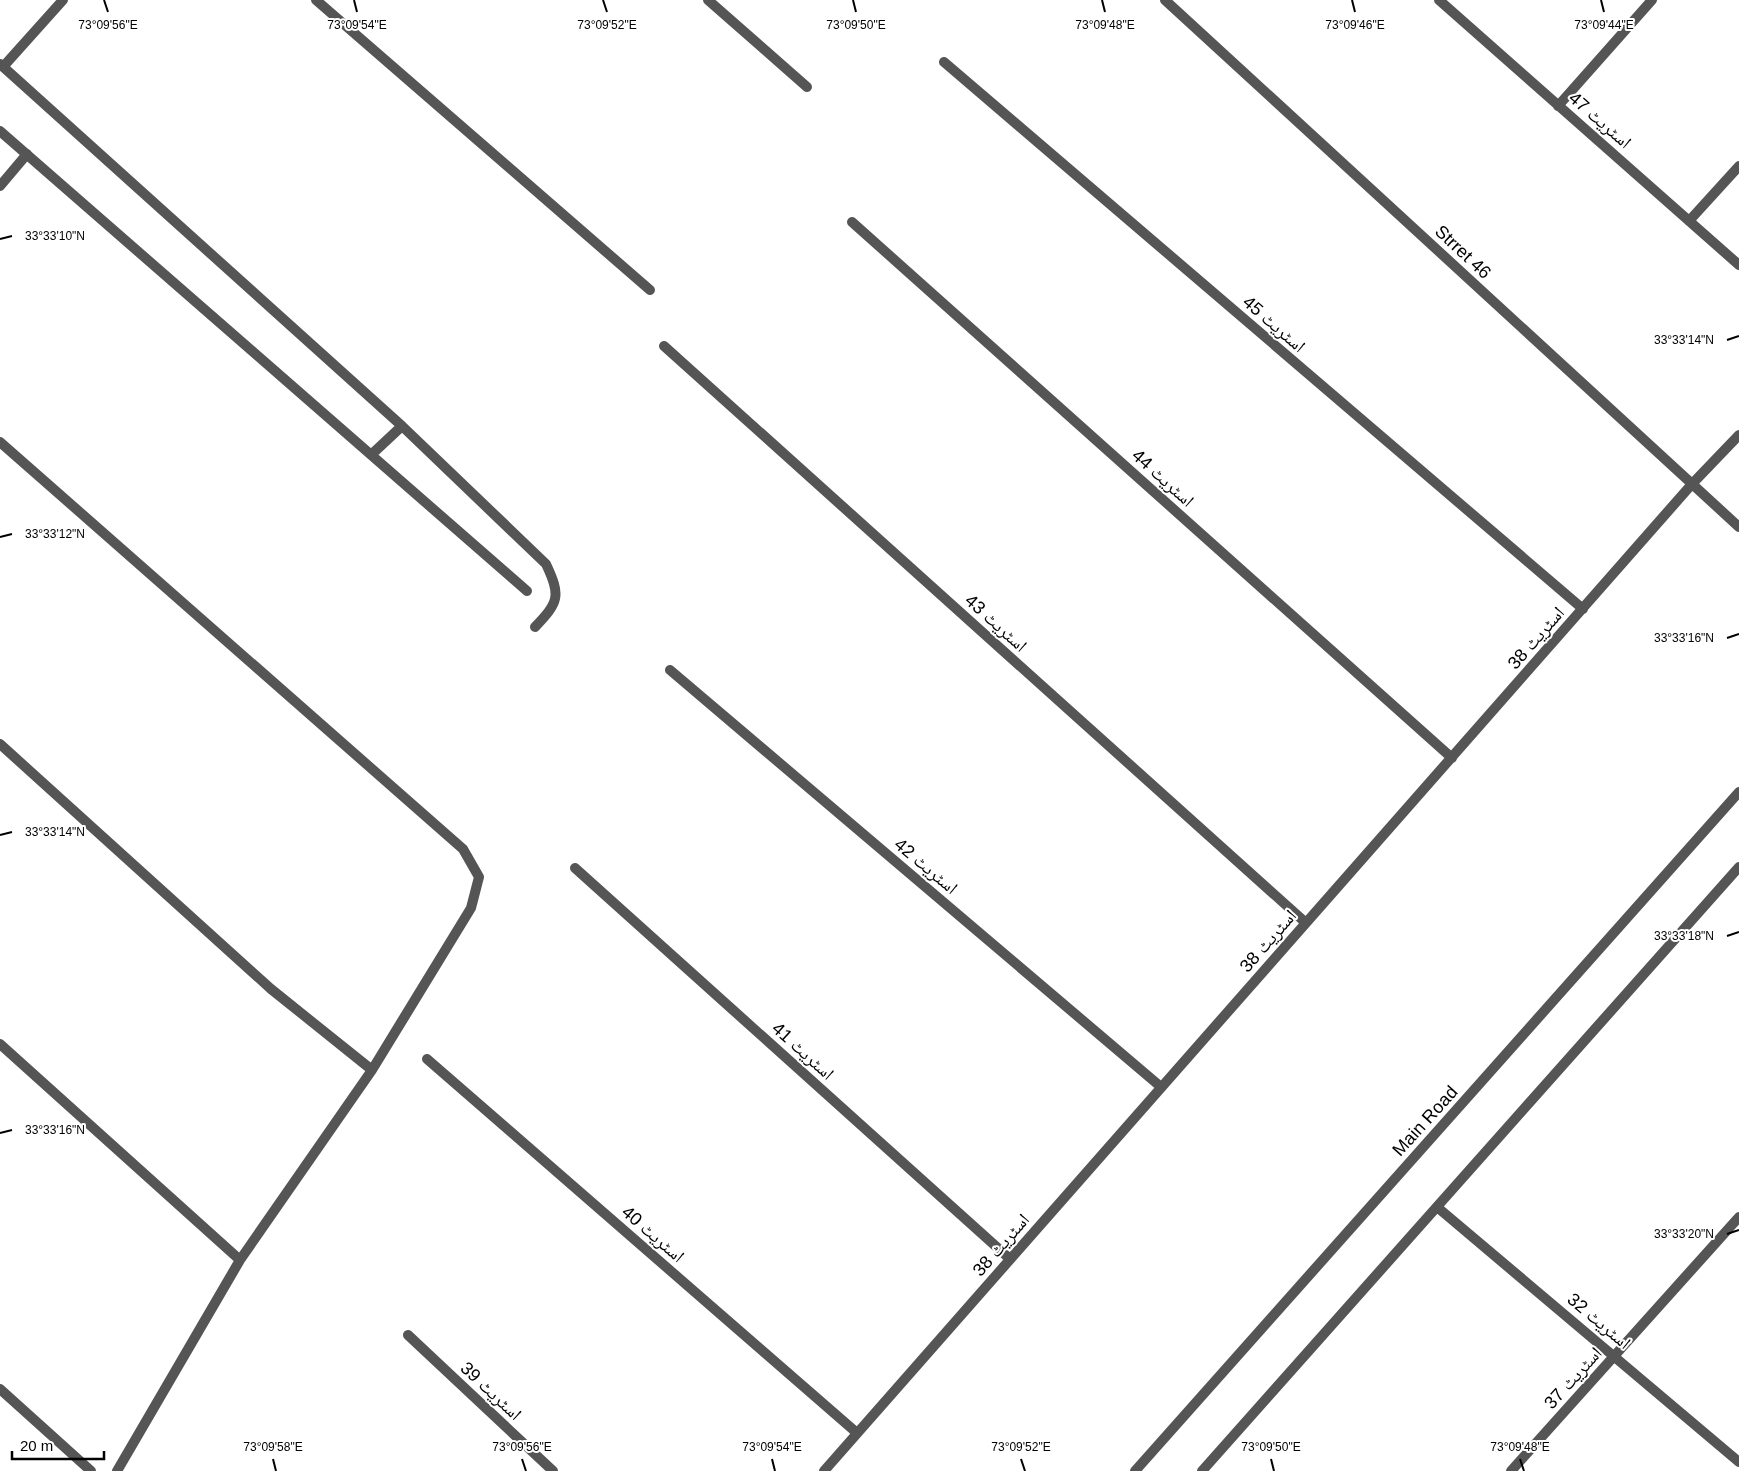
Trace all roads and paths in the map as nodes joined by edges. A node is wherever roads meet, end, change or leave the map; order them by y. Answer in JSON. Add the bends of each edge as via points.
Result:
{"nodes":[{"id":1,"x":63,"y":0,"type":"edge"},
{"id":2,"x":316,"y":0,"type":"edge"},
{"id":3,"x":708,"y":0,"type":"edge"},
{"id":4,"x":1165,"y":0,"type":"edge"},
{"id":5,"x":1439,"y":0,"type":"edge"},
{"id":6,"x":1652,"y":0,"type":"edge"},
{"id":7,"x":944,"y":62,"type":"dead end"},
{"id":8,"x":2,"y":65,"type":"edge"},
{"id":9,"x":807,"y":87,"type":"dead end"},
{"id":10,"x":1558,"y":106,"type":"junction"},
{"id":11,"x":0,"y":131,"type":"edge"},
{"id":12,"x":27,"y":154,"type":"junction"},
{"id":13,"x":1739,"y":166,"type":"edge"},
{"id":14,"x":0,"y":186,"type":"edge"},
{"id":15,"x":1689,"y":220,"type":"junction"},
{"id":16,"x":852,"y":222,"type":"dead end"},
{"id":17,"x":1739,"y":265,"type":"edge"},
{"id":18,"x":650,"y":290,"type":"dead end"},
{"id":19,"x":664,"y":346,"type":"dead end"},
{"id":20,"x":402,"y":426,"type":"junction"},
{"id":21,"x":1739,"y":434,"type":"edge"},
{"id":22,"x":0,"y":442,"type":"edge"},
{"id":23,"x":372,"y":454,"type":"junction"},
{"id":24,"x":1692,"y":484,"type":"junction"},
{"id":25,"x":1739,"y":527,"type":"edge"},
{"id":26,"x":527,"y":590,"type":"dead end"},
{"id":27,"x":1583,"y":609,"type":"junction"},
{"id":28,"x":535,"y":627,"type":"dead end"},
{"id":29,"x":670,"y":670,"type":"dead end"},
{"id":30,"x":0,"y":744,"type":"edge"},
{"id":31,"x":1452,"y":758,"type":"junction"},
{"id":32,"x":1739,"y":792,"type":"edge"},
{"id":33,"x":1739,"y":867,"type":"edge"},
{"id":34,"x":575,"y":868,"type":"dead end"},
{"id":35,"x":1306,"y":924,"type":"junction"},
{"id":36,"x":0,"y":1044,"type":"edge"},
{"id":37,"x":427,"y":1058,"type":"dead end"},
{"id":38,"x":372,"y":1070,"type":"junction"},
{"id":39,"x":1161,"y":1087,"type":"junction"},
{"id":40,"x":1437,"y":1206,"type":"junction"},
{"id":41,"x":1739,"y":1218,"type":"edge"},
{"id":42,"x":1010,"y":1259,"type":"junction"},
{"id":43,"x":240,"y":1260,"type":"junction"},
{"id":44,"x":408,"y":1336,"type":"dead end"},
{"id":45,"x":1615,"y":1356,"type":"junction"},
{"id":46,"x":0,"y":1389,"type":"edge"},
{"id":47,"x":857,"y":1433,"type":"junction"},
{"id":48,"x":1739,"y":1462,"type":"edge"},
{"id":49,"x":91,"y":1471,"type":"edge"},
{"id":50,"x":117,"y":1471,"type":"edge"},
{"id":51,"x":553,"y":1471,"type":"edge"},
{"id":52,"x":824,"y":1471,"type":"edge"},
{"id":53,"x":1135,"y":1471,"type":"edge"},
{"id":54,"x":1202,"y":1471,"type":"edge"},
{"id":55,"x":1511,"y":1471,"type":"edge"}],
"edges":[{"from":1,"to":8,"type":"street"},
{"from":2,"to":18,"type":"street"},
{"from":3,"to":9,"type":"street"},
{"from":4,"to":24,"type":"street","name":"Strret 46"},
{"from":5,"to":10,"type":"street","name":"اسٹریٹ 47"},
{"from":6,"to":10,"type":"street"},
{"from":7,"to":27,"type":"street","name":"اسٹریٹ 45"},
{"from":8,"to":20,"type":"street"},
{"from":10,"to":15,"type":"street","name":"اسٹریٹ 47"},
{"from":11,"to":12,"type":"street"},
{"from":12,"to":14,"type":"street"},
{"from":12,"to":23,"type":"street"},
{"from":13,"to":15,"type":"street"},
{"from":15,"to":17,"type":"street","name":"اسٹریٹ 47"},
{"from":16,"to":31,"type":"street","name":"اسٹریٹ 44"},
{"from":19,"to":35,"type":"street","name":"اسٹریٹ 43"},
{"from":20,"to":23,"type":"street"},
{"from":20,"to":28,"type":"street","via":[[546,564],[556,586],[554,608]]},
{"from":21,"to":24,"type":"street","name":"اسٹریٹ 38"},
{"from":22,"to":38,"type":"street","via":[[463,849],[479,877],[471,908]]},
{"from":23,"to":26,"type":"street"},
{"from":24,"to":25,"type":"street","name":"Strret 46"},
{"from":24,"to":27,"type":"street","name":"اسٹریٹ 38"},
{"from":27,"to":31,"type":"street","name":"اسٹریٹ 38"},
{"from":29,"to":39,"type":"street","name":"اسٹریٹ 42"},
{"from":30,"to":38,"type":"street","via":[[271,988]]},
{"from":31,"to":35,"type":"street","name":"اسٹریٹ 38"},
{"from":32,"to":53,"type":"street","name":"Main Road"},
{"from":33,"to":40,"type":"street"},
{"from":34,"to":42,"type":"street","name":"اسٹریٹ 41"},
{"from":35,"to":39,"type":"street","name":"اسٹریٹ 38"},
{"from":36,"to":43,"type":"street"},
{"from":37,"to":47,"type":"street","name":"اسٹریٹ 40"},
{"from":38,"to":43,"type":"street"},
{"from":39,"to":42,"type":"street","name":"اسٹریٹ 38"},
{"from":40,"to":45,"type":"street","name":"اسٹریٹ 32"},
{"from":40,"to":54,"type":"street"},
{"from":41,"to":45,"type":"street","name":"اسٹریٹ 37"},
{"from":42,"to":47,"type":"street","name":"اسٹریٹ 38"},
{"from":43,"to":50,"type":"street"},
{"from":44,"to":51,"type":"street","name":"اسٹریٹ 39"},
{"from":45,"to":48,"type":"street","name":"اسٹریٹ 32"},
{"from":45,"to":55,"type":"street","name":"اسٹریٹ 37"},
{"from":46,"to":49,"type":"street"},
{"from":47,"to":52,"type":"street","name":"اسٹریٹ 38"}]}
